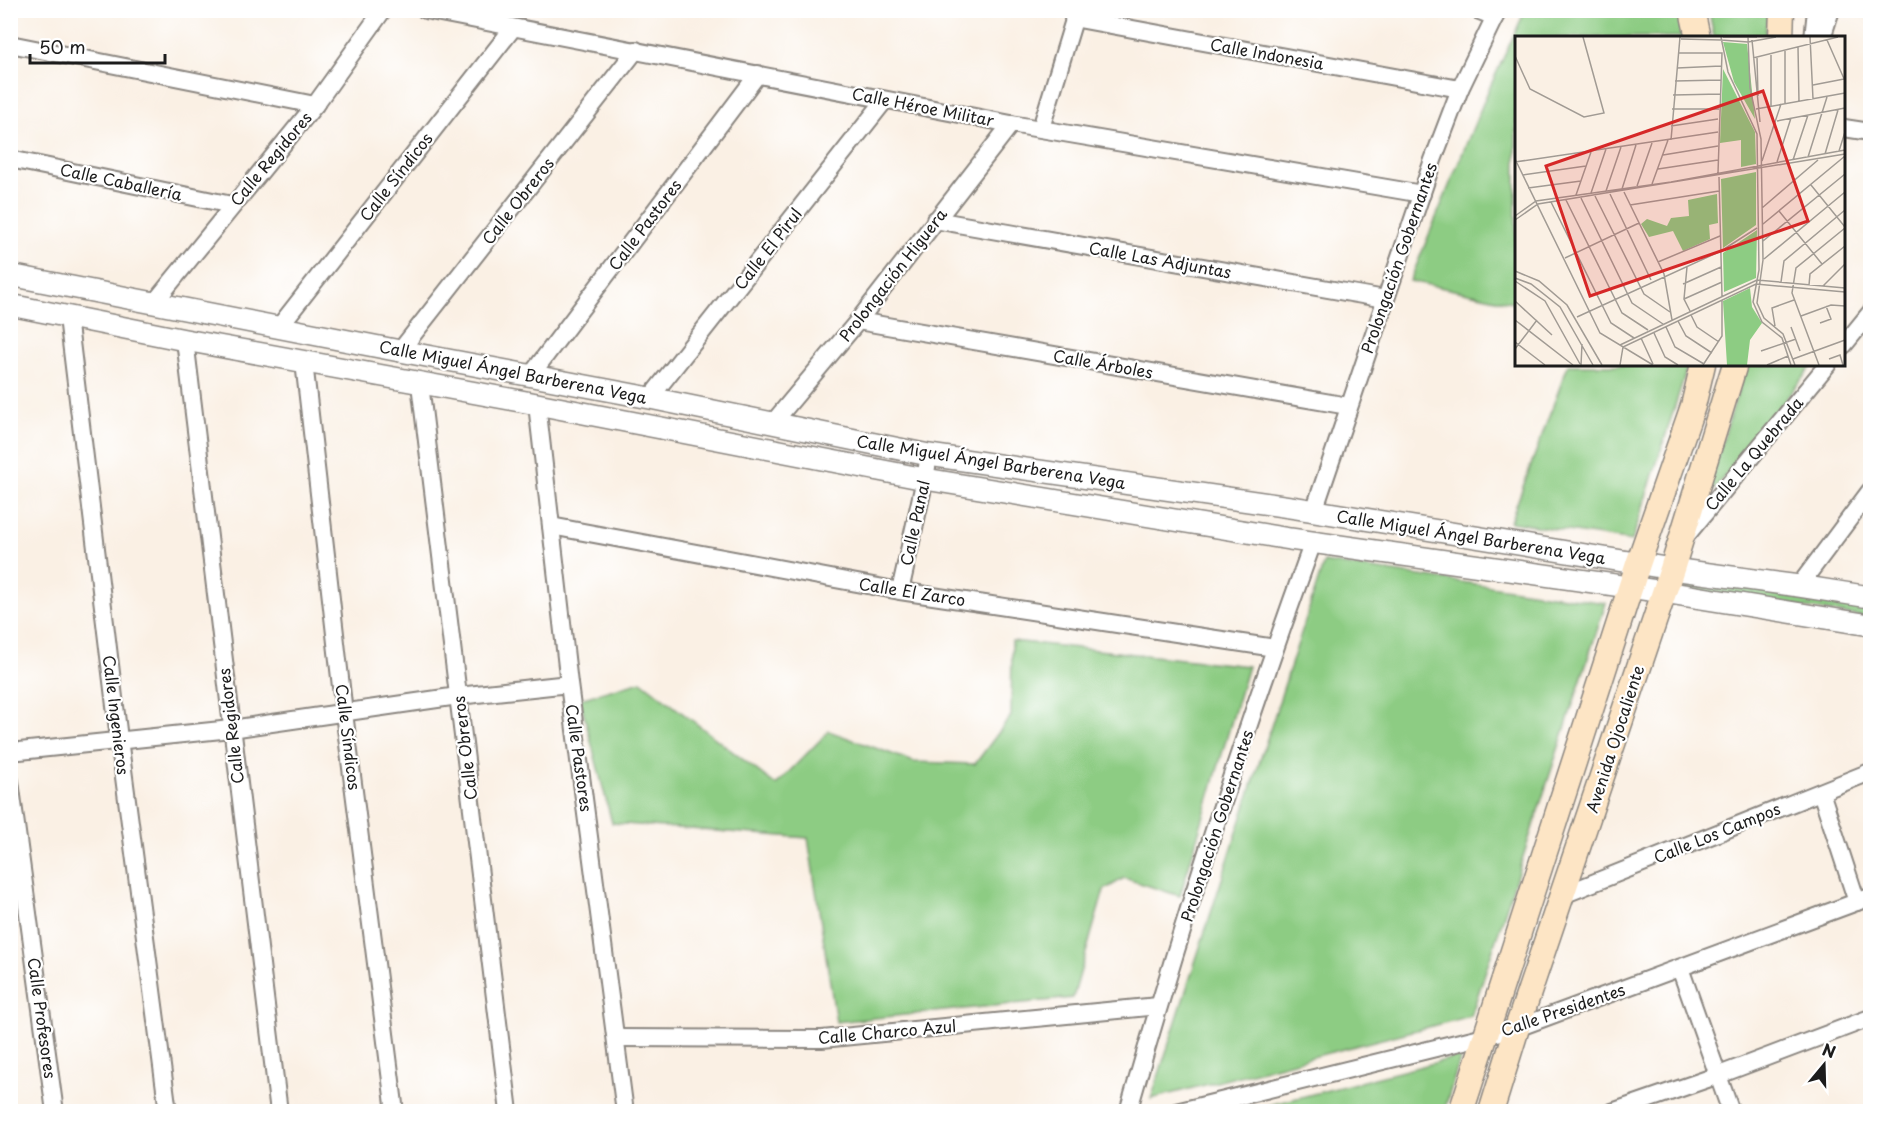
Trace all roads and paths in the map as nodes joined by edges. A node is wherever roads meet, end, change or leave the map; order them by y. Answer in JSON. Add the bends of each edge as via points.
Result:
{"nodes":[{"id":1,"x":383,"y":10,"type":"edge"},
{"id":2,"x":425,"y":10,"type":"edge"},
{"id":3,"x":1477,"y":10,"type":"edge"},
{"id":4,"x":1692,"y":10,"type":"edge"},
{"id":5,"x":1782,"y":10,"type":"edge"},
{"id":6,"x":1816,"y":10,"type":"edge"},
{"id":7,"x":1831,"y":10,"type":"edge"},
{"id":8,"x":1075,"y":14,"type":"edge"},
{"id":9,"x":1497,"y":14,"type":"edge"},
{"id":10,"x":513,"y":28,"type":"junction"},
{"id":11,"x":1698,"y":36,"type":"edge"},
{"id":12,"x":1781,"y":36,"type":"edge"},
{"id":13,"x":1813,"y":36,"type":"edge"},
{"id":14,"x":1823,"y":36,"type":"edge"},
{"id":15,"x":10,"y":44,"type":"edge"},
{"id":16,"x":636,"y":50,"type":"junction"},
{"id":17,"x":758,"y":74,"type":"junction"},
{"id":18,"x":1460,"y":89,"type":"junction"},
{"id":19,"x":885,"y":100,"type":"junction"},
{"id":20,"x":315,"y":105,"type":"junction"},
{"id":21,"x":1011,"y":124,"type":"junction"},
{"id":22,"x":1041,"y":128,"type":"junction"},
{"id":23,"x":1845,"y":128,"type":"edge"},
{"id":24,"x":1870,"y":132,"type":"edge"},
{"id":25,"x":10,"y":159,"type":"edge"},
{"id":26,"x":1422,"y":194,"type":"junction"},
{"id":27,"x":232,"y":205,"type":"junction"},
{"id":28,"x":935,"y":220,"type":"junction"},
{"id":29,"x":10,"y":275,"type":"edge"},
{"id":30,"x":1384,"y":299,"type":"junction"},
{"id":31,"x":154,"y":303,"type":"junction"},
{"id":32,"x":10,"y":305,"type":"edge"},
{"id":33,"x":1870,"y":313,"type":"edge"},
{"id":34,"x":68,"y":317,"type":"junction"},
{"id":35,"x":858,"y":321,"type":"junction"},
{"id":36,"x":279,"y":327,"type":"junction"},
{"id":37,"x":185,"y":340,"type":"junction"},
{"id":38,"x":1845,"y":344,"type":"edge"},
{"id":39,"x":400,"y":351,"type":"junction"},
{"id":40,"x":304,"y":362,"type":"junction"},
{"id":41,"x":1703,"y":366,"type":"edge"},
{"id":42,"x":1734,"y":366,"type":"edge"},
{"id":43,"x":1826,"y":366,"type":"edge"},
{"id":44,"x":531,"y":375,"type":"junction"},
{"id":45,"x":420,"y":384,"type":"junction"},
{"id":46,"x":650,"y":398,"type":"junction"},
{"id":47,"x":537,"y":404,"type":"junction"},
{"id":48,"x":1348,"y":406,"type":"junction"},
{"id":49,"x":772,"y":424,"type":"junction"},
{"id":50,"x":928,"y":455,"type":"junction"},
{"id":51,"x":925,"y":479,"type":"junction"},
{"id":52,"x":1870,"y":491,"type":"edge"},
{"id":53,"x":1314,"y":511,"type":"junction"},
{"id":54,"x":551,"y":526,"type":"junction"},
{"id":55,"x":1313,"y":542,"type":"junction"},
{"id":56,"x":1680,"y":543,"type":"junction"},
{"id":57,"x":1638,"y":564,"type":"junction"},
{"id":58,"x":1671,"y":569,"type":"junction"},
{"id":59,"x":1799,"y":586,"type":"junction"},
{"id":60,"x":1631,"y":588,"type":"junction"},
{"id":61,"x":900,"y":591,"type":"junction"},
{"id":62,"x":1664,"y":592,"type":"junction"},
{"id":63,"x":1870,"y":597,"type":"edge"},
{"id":64,"x":1870,"y":625,"type":"edge"},
{"id":65,"x":1275,"y":648,"type":"junction"},
{"id":66,"x":569,"y":684,"type":"junction"},
{"id":67,"x":458,"y":696,"type":"junction"},
{"id":68,"x":345,"y":713,"type":"junction"},
{"id":69,"x":231,"y":729,"type":"junction"},
{"id":70,"x":119,"y":739,"type":"junction"},
{"id":71,"x":10,"y":752,"type":"edge"},
{"id":72,"x":1870,"y":772,"type":"edge"},
{"id":73,"x":10,"y":781,"type":"edge"},
{"id":74,"x":1821,"y":792,"type":"junction"},
{"id":75,"x":1563,"y":895,"type":"junction"},
{"id":76,"x":1864,"y":899,"type":"edge"},
{"id":77,"x":1680,"y":968,"type":"junction"},
{"id":78,"x":1158,"y":1006,"type":"junction"},
{"id":79,"x":1870,"y":1018,"type":"edge"},
{"id":80,"x":1517,"y":1028,"type":"junction"},
{"id":81,"x":1486,"y":1035,"type":"junction"},
{"id":82,"x":616,"y":1038,"type":"junction"},
{"id":83,"x":1719,"y":1075,"type":"junction"},
{"id":84,"x":55,"y":1112,"type":"edge"},
{"id":85,"x":168,"y":1112,"type":"edge"},
{"id":86,"x":279,"y":1112,"type":"edge"},
{"id":87,"x":395,"y":1112,"type":"edge"},
{"id":88,"x":509,"y":1112,"type":"edge"},
{"id":89,"x":625,"y":1112,"type":"edge"},
{"id":90,"x":1128,"y":1112,"type":"edge"},
{"id":91,"x":1176,"y":1112,"type":"edge"},
{"id":92,"x":1461,"y":1112,"type":"edge"},
{"id":93,"x":1491,"y":1112,"type":"edge"},
{"id":94,"x":1612,"y":1112,"type":"edge"},
{"id":95,"x":1731,"y":1112,"type":"edge"}],
"edges":[{"from":1,"to":20,"type":"street","name":"Calle Regidores"},
{"from":2,"to":10,"type":"street","name":"Calle Héroe Militar"},
{"from":3,"to":9,"type":"street"},
{"from":4,"to":11,"type":"main road"},
{"from":5,"to":12,"type":"main road"},
{"from":6,"to":13,"type":"street"},
{"from":7,"to":14,"type":"street"},
{"from":8,"to":18,"type":"street","name":"Calle Indonesia"},
{"from":8,"to":22,"type":"street"},
{"from":9,"to":18,"type":"street","name":"Prolongación Gobernantes"},
{"from":10,"to":16,"type":"street","name":"Calle Héroe Militar"},
{"from":10,"to":36,"type":"street","name":"Calle Síndicos"},
{"from":15,"to":20,"type":"street"},
{"from":16,"to":17,"type":"street","name":"Calle Héroe Militar"},
{"from":16,"to":39,"type":"street","name":"Calle Obreros"},
{"from":17,"to":19,"type":"street","name":"Calle Héroe Militar"},
{"from":17,"to":44,"type":"street","name":"Calle Pastores"},
{"from":18,"to":26,"type":"street","name":"Prolongación Gobernantes"},
{"from":19,"to":21,"type":"street","name":"Calle Héroe Militar"},
{"from":19,"to":46,"type":"street","name":"Calle El Pirul"},
{"from":20,"to":27,"type":"street","name":"Calle Regidores"},
{"from":21,"to":22,"type":"street","name":"Calle Héroe Militar"},
{"from":21,"to":28,"type":"street","name":"Prolongación Higuera"},
{"from":22,"to":26,"type":"street","name":"Calle Héroe Militar"},
{"from":23,"to":24,"type":"street"},
{"from":25,"to":27,"type":"street","name":"Calle Caballería"},
{"from":26,"to":30,"type":"street","name":"Prolongación Gobernantes"},
{"from":27,"to":31,"type":"street","name":"Calle Regidores"},
{"from":28,"to":30,"type":"street","name":"Calle Las Adjuntas"},
{"from":28,"to":35,"type":"street","name":"Prolongación Higuera"},
{"from":29,"to":31,"type":"street","name":"Calle Miguel Ángel Barberena Vega"},
{"from":30,"to":48,"type":"street","name":"Prolongación Gobernantes"},
{"from":31,"to":36,"type":"street","name":"Calle Miguel Ángel Barberena Vega"},
{"from":32,"to":34,"type":"street","name":"Calle Miguel Ángel Barberena Vega"},
{"from":33,"to":38,"type":"street"},
{"from":34,"to":37,"type":"street","name":"Calle Miguel Ángel Barberena Vega"},
{"from":34,"to":70,"type":"street","name":"Calle Ingenieros"},
{"from":35,"to":48,"type":"street","name":"Calle Árboles"},
{"from":35,"to":49,"type":"street","name":"Prolongación Higuera"},
{"from":36,"to":39,"type":"street","name":"Calle Miguel Ángel Barberena Vega"},
{"from":37,"to":40,"type":"street","name":"Calle Miguel Ángel Barberena Vega"},
{"from":37,"to":69,"type":"street","name":"Calle Regidores"},
{"from":39,"to":44,"type":"street","name":"Calle Miguel Ángel Barberena Vega"},
{"from":40,"to":45,"type":"street","name":"Calle Miguel Ángel Barberena Vega"},
{"from":40,"to":68,"type":"street","name":"Calle Síndicos"},
{"from":41,"to":57,"type":"main road","name":"Avenida Ojocaliente","via":[[1693,406]]},
{"from":42,"to":56,"type":"main road","name":"Avenida Ojocaliente"},
{"from":43,"to":56,"type":"street","name":"Calle La Quebrada"},
{"from":44,"to":46,"type":"street","name":"Calle Miguel Ángel Barberena Vega"},
{"from":45,"to":47,"type":"street","name":"Calle Miguel Ángel Barberena Vega"},
{"from":45,"to":67,"type":"street","name":"Calle Obreros"},
{"from":46,"to":49,"type":"street","name":"Calle Miguel Ángel Barberena Vega"},
{"from":47,"to":51,"type":"street","name":"Calle Miguel Ángel Barberena Vega"},
{"from":47,"to":54,"type":"street","name":"Calle Pastores"},
{"from":48,"to":53,"type":"street","name":"Prolongación Gobernantes"},
{"from":49,"to":50,"type":"street","name":"Calle Miguel Ángel Barberena Vega"},
{"from":50,"to":51,"type":"street","name":"Calle Panal"},
{"from":50,"to":53,"type":"street","name":"Calle Miguel Ángel Barberena Vega"},
{"from":51,"to":55,"type":"street","name":"Calle Miguel Ángel Barberena Vega"},
{"from":51,"to":61,"type":"street","name":"Calle Panal"},
{"from":52,"to":59,"type":"street"},
{"from":53,"to":57,"type":"street","name":"Calle Miguel Ángel Barberena Vega"},
{"from":54,"to":61,"type":"street","name":"Calle El Zarco"},
{"from":54,"to":66,"type":"street","name":"Calle Pastores"},
{"from":55,"to":60,"type":"street","name":"Calle Miguel Ángel Barberena Vega"},
{"from":55,"to":65,"type":"street","name":"Prolongación Gobernantes"},
{"from":56,"to":58,"type":"main road","name":"Avenida Ojocaliente"},
{"from":57,"to":58,"type":"street","name":"Calle Miguel Ángel Barberena Vega"},
{"from":57,"to":60,"type":"main road","name":"Avenida Ojocaliente"},
{"from":58,"to":59,"type":"street","name":"Calle Miguel Ángel Barberena Vega"},
{"from":58,"to":62,"type":"main road","name":"Avenida Ojocaliente"},
{"from":59,"to":63,"type":"street","name":"Calle Miguel Ángel Barberena Vega"},
{"from":60,"to":62,"type":"street","name":"Calle Miguel Ángel Barberena Vega"},
{"from":60,"to":81,"type":"main road","name":"Avenida Ojocaliente"},
{"from":61,"to":65,"type":"street","name":"Calle El Zarco"},
{"from":62,"to":64,"type":"street","name":"Calle Miguel Ángel Barberena Vega"},
{"from":62,"to":75,"type":"main road","name":"Avenida Ojocaliente"},
{"from":65,"to":78,"type":"street","name":"Prolongación Gobernantes"},
{"from":66,"to":67,"type":"street"},
{"from":66,"to":82,"type":"street","name":"Calle Pastores"},
{"from":67,"to":68,"type":"street"},
{"from":67,"to":88,"type":"street","name":"Calle Obreros"},
{"from":68,"to":69,"type":"street"},
{"from":68,"to":87,"type":"street","name":"Calle Síndicos"},
{"from":69,"to":70,"type":"street"},
{"from":69,"to":86,"type":"street","name":"Calle Regidores"},
{"from":70,"to":71,"type":"street"},
{"from":70,"to":85,"type":"street","name":"Calle Ingenieros"},
{"from":72,"to":74,"type":"street","name":"Calle Los Campos"},
{"from":73,"to":84,"type":"street","name":"Calle Profesores"},
{"from":74,"to":75,"type":"street","name":"Calle Los Campos"},
{"from":74,"to":76,"type":"street"},
{"from":75,"to":80,"type":"main road","name":"Avenida Ojocaliente"},
{"from":76,"to":77,"type":"street","name":"Calle Presidentes"},
{"from":77,"to":80,"type":"street","name":"Calle Presidentes"},
{"from":77,"to":83,"type":"street"},
{"from":78,"to":82,"type":"street","name":"Calle Charco Azul","via":[[822,1040]]},
{"from":78,"to":90,"type":"street","name":"Prolongación Gobernantes"},
{"from":79,"to":83,"type":"street"},
{"from":80,"to":81,"type":"street","name":"Calle Presidentes"},
{"from":80,"to":93,"type":"main road","name":"Avenida Ojocaliente"},
{"from":81,"to":91,"type":"street","name":"Calle Presidentes"},
{"from":81,"to":92,"type":"main road","name":"Avenida Ojocaliente"},
{"from":82,"to":89,"type":"street","name":"Calle Pastores"},
{"from":83,"to":94,"type":"street"},
{"from":83,"to":95,"type":"street"}]}
